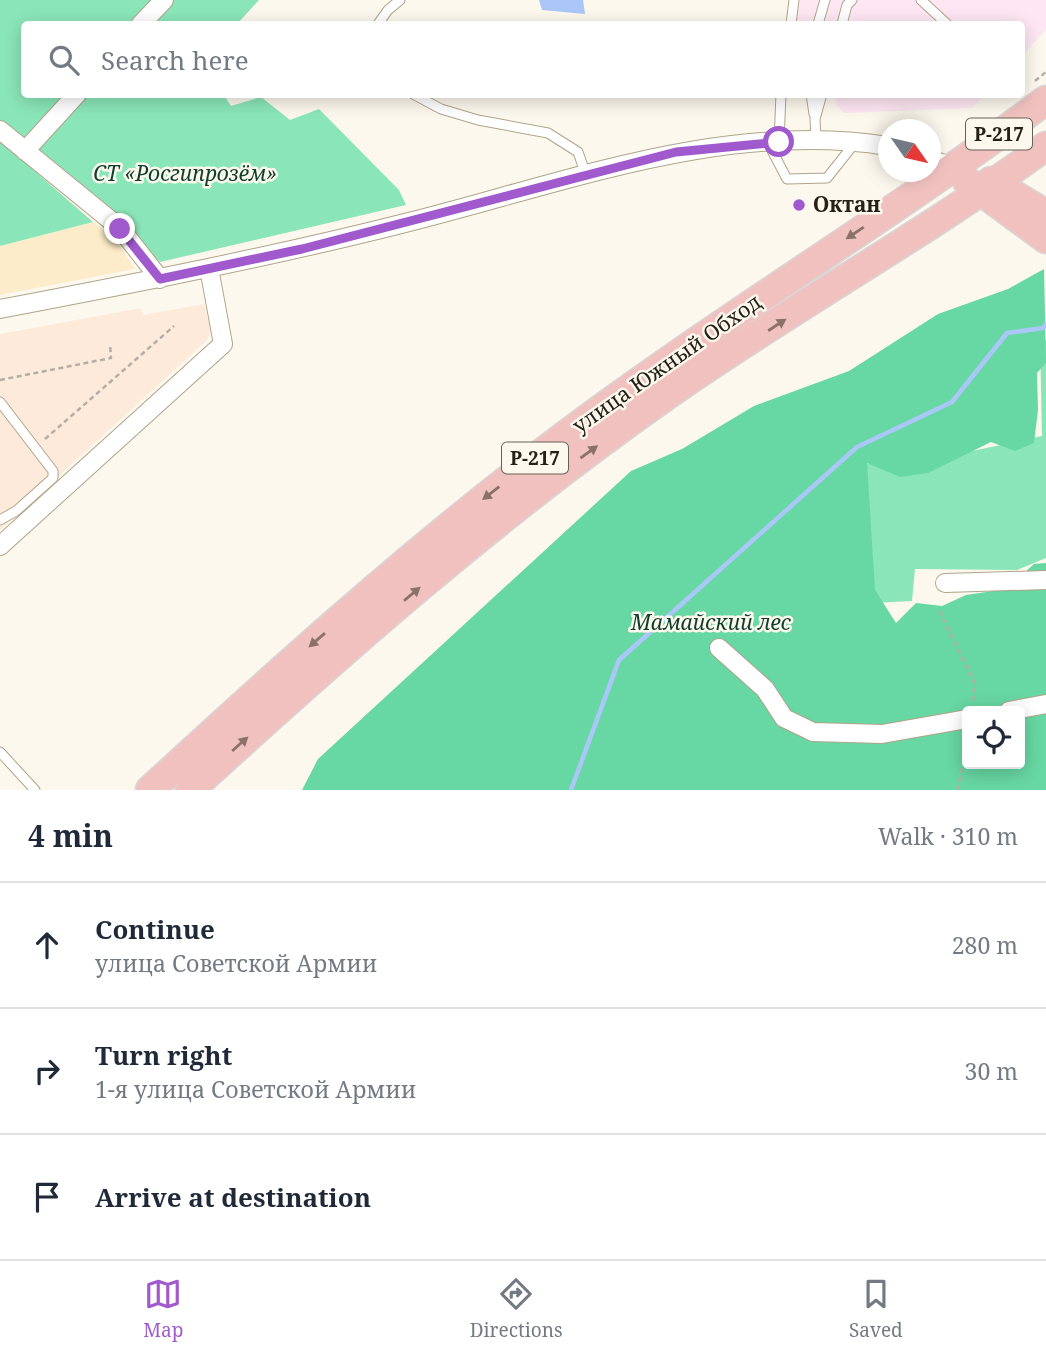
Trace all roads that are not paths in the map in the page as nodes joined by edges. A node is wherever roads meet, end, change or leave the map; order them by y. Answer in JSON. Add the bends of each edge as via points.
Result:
{"nodes":[{"id":1,"x":164,"y":0,"type":"edge"},
{"id":2,"x":400,"y":0,"type":"edge"},
{"id":3,"x":794,"y":0,"type":"edge"},
{"id":4,"x":825,"y":0,"type":"edge"},
{"id":5,"x":852,"y":0,"type":"edge"},
{"id":6,"x":921,"y":0,"type":"edge"},
{"id":7,"x":145,"y":21,"type":"edge"},
{"id":8,"x":381,"y":21,"type":"edge"},
{"id":9,"x":791,"y":21,"type":"edge"},
{"id":10,"x":819,"y":21,"type":"edge"},
{"id":11,"x":843,"y":21,"type":"edge"},
{"id":12,"x":944,"y":21,"type":"edge"},
{"id":13,"x":73,"y":98,"type":"edge"},
{"id":14,"x":420,"y":98,"type":"edge"},
{"id":15,"x":780,"y":98,"type":"edge"},
{"id":16,"x":812,"y":98,"type":"edge"},
{"id":17,"x":821,"y":98,"type":"edge"},
{"id":18,"x":1046,"y":100,"type":"edge"},
{"id":19,"x":815,"y":119,"type":"junction"},
{"id":20,"x":0,"y":130,"type":"edge"},
{"id":21,"x":816,"y":140,"type":"junction"},
{"id":22,"x":856,"y":141,"type":"junction"},
{"id":23,"x":774,"y":143,"type":"junction"},
{"id":24,"x":878,"y":144,"type":"edge"},
{"id":25,"x":1046,"y":146,"type":"edge"},
{"id":26,"x":25,"y":150,"type":"junction"},
{"id":27,"x":941,"y":163,"type":"edge"},
{"id":28,"x":586,"y":175,"type":"junction"},
{"id":29,"x":915,"y":182,"type":"edge"},
{"id":30,"x":987,"y":187,"type":"junction"},
{"id":31,"x":1046,"y":214,"type":"edge"},
{"id":32,"x":1046,"y":239,"type":"edge"},
{"id":33,"x":209,"y":268,"type":"junction"},
{"id":34,"x":160,"y":279,"type":"junction"},
{"id":35,"x":0,"y":309,"type":"edge"},
{"id":36,"x":0,"y":402,"type":"edge"},
{"id":37,"x":0,"y":520,"type":"edge"},
{"id":38,"x":0,"y":546,"type":"edge"},
{"id":39,"x":1046,"y":580,"type":"edge"},
{"id":40,"x":945,"y":583,"type":"dead end"},
{"id":41,"x":719,"y":648,"type":"dead end"},
{"id":42,"x":1046,"y":704,"type":"edge"},
{"id":43,"x":1025,"y":708,"type":"edge"},
{"id":44,"x":962,"y":720,"type":"edge"},
{"id":45,"x":0,"y":752,"type":"edge"},
{"id":46,"x":35,"y":790,"type":"edge"},
{"id":47,"x":150,"y":790,"type":"edge"},
{"id":48,"x":190,"y":790,"type":"edge"}],
"edges":[{"from":1,"to":7,"type":"street"},
{"from":2,"to":8,"type":"lane"},
{"from":3,"to":9,"type":"lane"},
{"from":4,"to":10,"type":"lane"},
{"from":5,"to":11,"type":"lane"},
{"from":6,"to":12,"type":"lane"},
{"from":13,"to":26,"type":"street"},
{"from":14,"to":28,"type":"lane","via":[[478,120],[548,133],[578,152]]},
{"from":15,"to":23,"type":"lane"},
{"from":16,"to":19,"type":"lane"},
{"from":17,"to":19,"type":"lane"},
{"from":18,"to":27,"type":"main road","name":"улица Южный Обход","number":"Р-217"},
{"from":19,"to":21,"type":"lane"},
{"from":20,"to":26,"type":"street"},
{"from":21,"to":22,"type":"street"},
{"from":21,"to":23,"type":"street"},
{"from":22,"to":23,"type":"lane","via":[[827,178],[788,179]]},
{"from":22,"to":24,"type":"street"},
{"from":23,"to":28,"type":"street","via":[[676,152]]},
{"from":25,"to":30,"type":"main road","name":"улица Южный Обход","number":"Р-217"},
{"from":26,"to":34,"type":"street","via":[[120,229]]},
{"from":27,"to":30,"type":"main road"},
{"from":28,"to":33,"type":"street","via":[[302,249]]},
{"from":29,"to":47,"type":"main road","name":"улица Южный Обход","number":"Р-217","one_way":true,"via":[[538,456],[375,589]]},
{"from":30,"to":31,"type":"main road"},
{"from":30,"to":32,"type":"main road"},
{"from":48,"to":30,"type":"main road","name":"улица Южный Обход","number":"Р-217","one_way":true,"via":[[403,601],[564,470],[665,397]]},
{"from":33,"to":34,"type":"street"},
{"from":33,"to":38,"type":"street","via":[[223,344]]},
{"from":34,"to":35,"type":"street"},
{"from":36,"to":37,"type":"lane","via":[[53,471],[53,478]]},
{"from":39,"to":40,"type":"street"},
{"from":41,"to":44,"type":"street","via":[[765,690],[784,718],[813,732],[882,734]]},
{"from":42,"to":43,"type":"street"},
{"from":45,"to":46,"type":"lane"}]}
